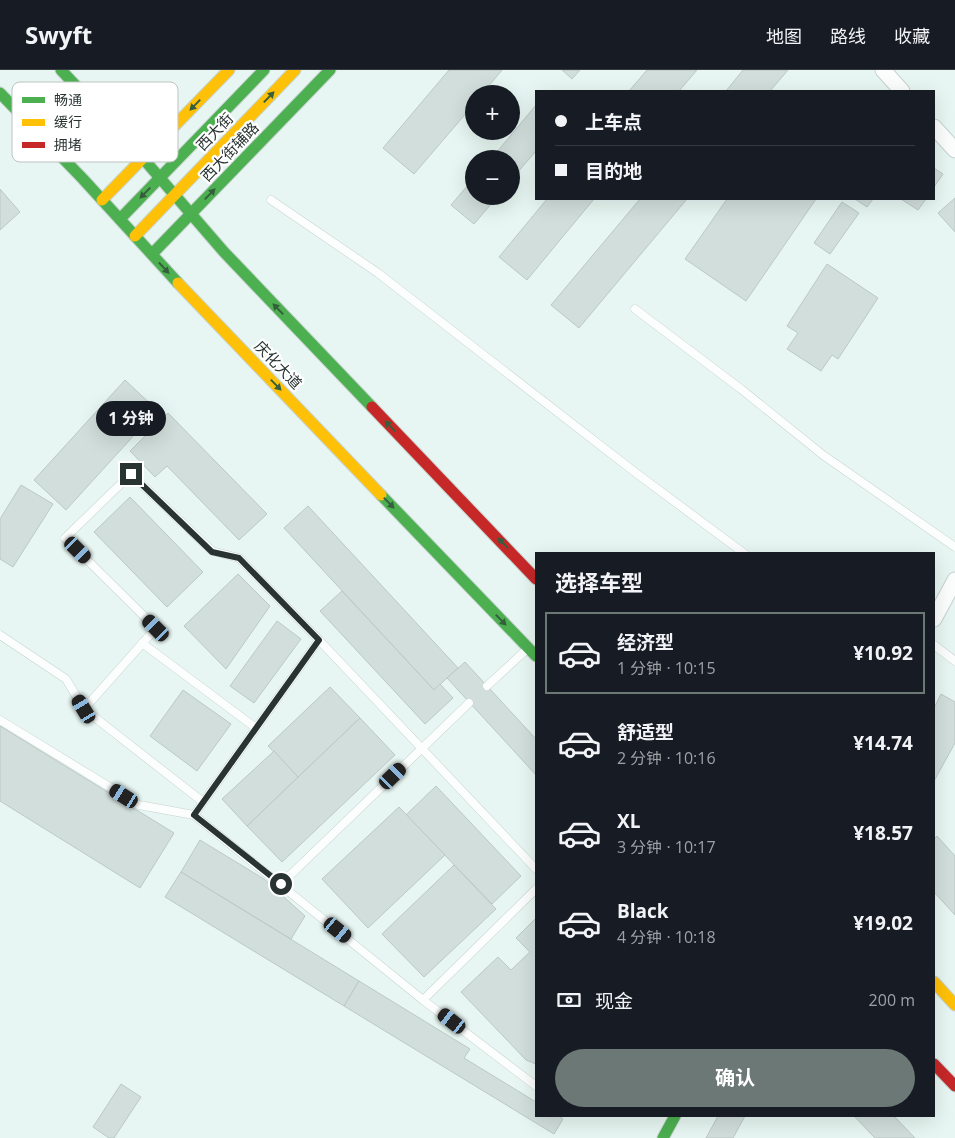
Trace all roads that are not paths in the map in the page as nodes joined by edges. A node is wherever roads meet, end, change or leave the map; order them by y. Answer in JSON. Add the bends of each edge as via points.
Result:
{"nodes":[{"id":1,"x":61,"y":70,"type":"edge"},
{"id":2,"x":229,"y":70,"type":"edge"},
{"id":3,"x":264,"y":70,"type":"edge"},
{"id":4,"x":295,"y":70,"type":"edge"},
{"id":5,"x":330,"y":70,"type":"edge"},
{"id":6,"x":883,"y":70,"type":"edge"},
{"id":7,"x":72,"y":82,"type":"edge"},
{"id":8,"x":901,"y":90,"type":"edge"},
{"id":9,"x":0,"y":93,"type":"edge"},
{"id":10,"x":12,"y":106,"type":"edge"},
{"id":11,"x":178,"y":122,"type":"edge"},
{"id":12,"x":935,"y":128,"type":"edge"},
{"id":13,"x":955,"y":150,"type":"edge"},
{"id":14,"x":178,"y":159,"type":"edge"},
{"id":15,"x":66,"y":162,"type":"edge"},
{"id":16,"x":139,"y":162,"type":"edge"},
{"id":17,"x":146,"y":162,"type":"edge"},
{"id":18,"x":175,"y":162,"type":"edge"},
{"id":19,"x":160,"y":178,"type":"junction"},
{"id":20,"x":175,"y":195,"type":"junction"},
{"id":21,"x":102,"y":200,"type":"junction"},
{"id":22,"x":271,"y":200,"type":"dead end"},
{"id":23,"x":191,"y":214,"type":"junction"},
{"id":24,"x":120,"y":219,"type":"junction"},
{"id":25,"x":136,"y":236,"type":"junction"},
{"id":26,"x":152,"y":254,"type":"junction"},
{"id":27,"x":635,"y":309,"type":"dead end"},
{"id":28,"x":955,"y":547,"type":"edge"},
{"id":29,"x":742,"y":552,"type":"edge"},
{"id":30,"x":535,"y":578,"type":"edge"},
{"id":31,"x":955,"y":580,"type":"edge"},
{"id":32,"x":935,"y":617,"type":"edge"},
{"id":33,"x":0,"y":635,"type":"edge"},
{"id":34,"x":319,"y":640,"type":"junction"},
{"id":35,"x":142,"y":643,"type":"junction"},
{"id":36,"x":935,"y":646,"type":"edge"},
{"id":37,"x":532,"y":652,"type":"edge"},
{"id":38,"x":955,"y":661,"type":"edge"},
{"id":39,"x":487,"y":686,"type":"dead end"},
{"id":40,"x":469,"y":703,"type":"dead end"},
{"id":41,"x":84,"y":709,"type":"junction"},
{"id":42,"x":0,"y":720,"type":"edge"},
{"id":43,"x":256,"y":728,"type":"junction"},
{"id":44,"x":422,"y":749,"type":"junction"},
{"id":45,"x":203,"y":802,"type":"junction"},
{"id":46,"x":194,"y":815,"type":"junction"},
{"id":47,"x":535,"y":868,"type":"edge"},
{"id":48,"x":281,"y":884,"type":"junction"},
{"id":49,"x":535,"y":890,"type":"edge"},
{"id":50,"x":935,"y":983,"type":"edge"},
{"id":51,"x":423,"y":1000,"type":"junction"},
{"id":52,"x":955,"y":1005,"type":"edge"},
{"id":53,"x":935,"y":1065,"type":"edge"},
{"id":54,"x":535,"y":1085,"type":"edge"},
{"id":55,"x":955,"y":1086,"type":"edge"},
{"id":56,"x":674,"y":1117,"type":"edge"},
{"id":57,"x":663,"y":1138,"type":"edge"}],
"edges":[{"from":1,"to":7,"type":"main road"},
{"from":2,"to":11,"type":"main road","one_way":true},
{"from":3,"to":14,"type":"main road","name":"西大街"},
{"from":20,"to":4,"type":"main road","name":"西大街","one_way":true},
{"from":23,"to":5,"type":"main road","name":"西大街辅路","one_way":true},
{"from":6,"to":8,"type":"street"},
{"from":9,"to":10,"type":"main road","name":"庆化大道"},
{"from":12,"to":13,"type":"street"},
{"from":15,"to":21,"type":"main road","name":"庆化大道"},
{"from":16,"to":21,"type":"main road"},
{"from":17,"to":19,"type":"main road"},
{"from":18,"to":19,"type":"main road","name":"西大街"},
{"from":19,"to":20,"type":"main road"},
{"from":19,"to":24,"type":"main road","name":"西大街","one_way":true},
{"from":20,"to":23,"type":"main road"},
{"from":20,"to":25,"type":"main road","name":"西大街"},
{"from":21,"to":24,"type":"main road","name":"庆化大道"},
{"from":22,"to":29,"type":"lane","via":[[378,273]]},
{"from":23,"to":26,"type":"main road","name":"西大街辅路"},
{"from":30,"to":23,"type":"main road","one_way":true},
{"from":24,"to":25,"type":"main road","name":"庆化大道"},
{"from":25,"to":26,"type":"main road","name":"庆化大道"},
{"from":26,"to":37,"type":"main road","name":"庆化大道","one_way":true},
{"from":27,"to":28,"type":"lane","via":[[741,388],[823,456]]},
{"from":31,"to":32,"type":"street"},
{"from":33,"to":41,"type":"lane","via":[[66,679]]},
{"from":34,"to":35,"type":"lane","via":[[239,558],[212,552],[131,474],[65,538],[156,628]]},
{"from":34,"to":43,"type":"lane"},
{"from":34,"to":44,"type":"lane"},
{"from":35,"to":41,"type":"lane"},
{"from":35,"to":43,"type":"lane"},
{"from":36,"to":38,"type":"lane"},
{"from":37,"to":39,"type":"lane"},
{"from":40,"to":44,"type":"lane"},
{"from":41,"to":45,"type":"lane"},
{"from":42,"to":46,"type":"lane","via":[[139,805]]},
{"from":43,"to":45,"type":"lane"},
{"from":44,"to":47,"type":"lane"},
{"from":44,"to":48,"type":"lane"},
{"from":45,"to":46,"type":"lane"},
{"from":46,"to":48,"type":"lane"},
{"from":48,"to":51,"type":"lane"},
{"from":49,"to":51,"type":"lane"},
{"from":50,"to":52,"type":"main road"},
{"from":51,"to":54,"type":"lane"},
{"from":53,"to":55,"type":"main road"},
{"from":56,"to":57,"type":"main road"}]}
